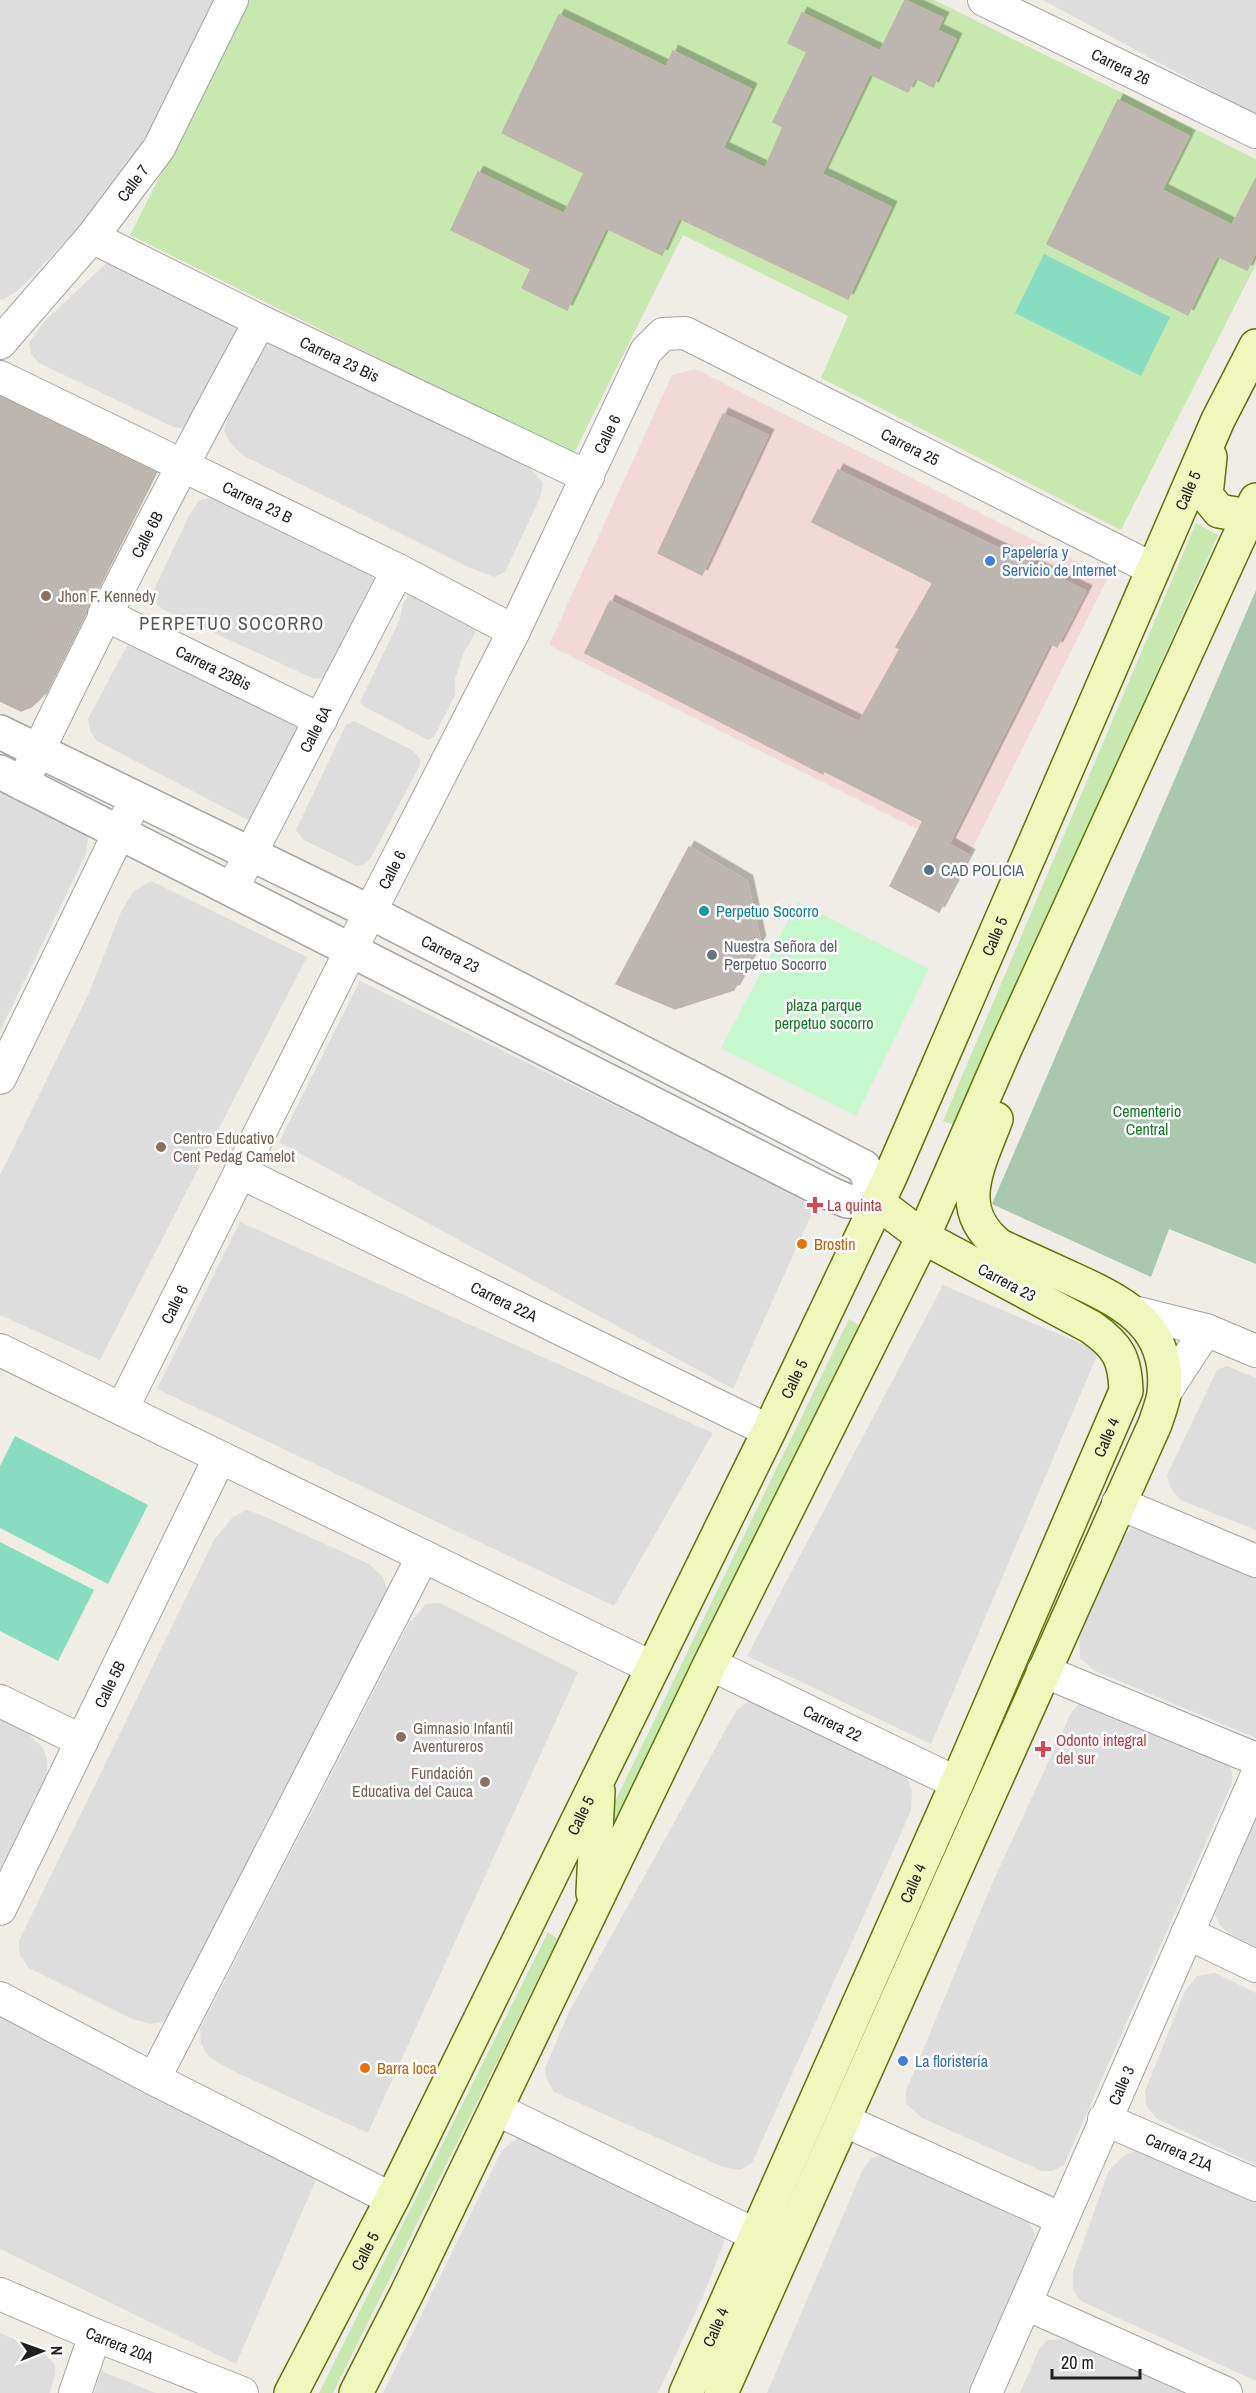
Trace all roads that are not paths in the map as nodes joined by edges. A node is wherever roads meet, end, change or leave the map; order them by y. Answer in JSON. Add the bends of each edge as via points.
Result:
{"nodes":[{"id":1,"x":232,"y":0,"type":"edge"},
{"id":2,"x":984,"y":0,"type":"edge"},
{"id":3,"x":1256,"y":132,"type":"edge"},
{"id":4,"x":92,"y":237,"type":"junction"},
{"id":5,"x":260,"y":321,"type":"junction"},
{"id":6,"x":663,"y":334,"type":"joint"},
{"id":7,"x":1,"y":340,"type":"edge"},
{"id":8,"x":1256,"y":346,"type":"edge"},
{"id":9,"x":0,"y":377,"type":"edge"},
{"id":10,"x":1218,"y":420,"type":"junction"},
{"id":11,"x":181,"y":464,"type":"junction"},
{"id":12,"x":588,"y":477,"type":"junction"},
{"id":13,"x":1253,"y":512,"type":"edge"},
{"id":14,"x":1153,"y":569,"type":"junction"},
{"id":15,"x":398,"y":570,"type":"junction"},
{"id":16,"x":104,"y":614,"type":"junction"},
{"id":17,"x":514,"y":631,"type":"junction"},
{"id":18,"x":321,"y":720,"type":"junction"},
{"id":19,"x":0,"y":732,"type":"edge"},
{"id":20,"x":38,"y":751,"type":"junction"},
{"id":21,"x":11,"y":778,"type":"edge"},
{"id":22,"x":136,"y":798,"type":"junction"},
{"id":23,"x":118,"y":834,"type":"junction"},
{"id":24,"x":251,"y":853,"type":"junction"},
{"id":25,"x":232,"y":889,"type":"junction"},
{"id":26,"x":370,"y":912,"type":"junction"},
{"id":27,"x":351,"y":952,"type":"junction"},
{"id":28,"x":1005,"y":1049,"type":"junction"},
{"id":29,"x":0,"y":1078,"type":"edge"},
{"id":30,"x":240,"y":1172,"type":"junction"},
{"id":31,"x":877,"y":1202,"type":"junction"},
{"id":32,"x":923,"y":1237,"type":"junction"},
{"id":33,"x":1134,"y":1312,"type":"junction"},
{"id":34,"x":1206,"y":1330,"type":"junction"},
{"id":35,"x":0,"y":1350,"type":"edge"},
{"id":36,"x":1256,"y":1351,"type":"edge"},
{"id":37,"x":1125,"y":1370,"type":"joint"},
{"id":38,"x":1164,"y":1394,"type":"junction"},
{"id":39,"x":122,"y":1409,"type":"junction"},
{"id":40,"x":769,"y":1431,"type":"junction"},
{"id":41,"x":220,"y":1457,"type":"junction"},
{"id":42,"x":1118,"y":1503,"type":"junction"},
{"id":43,"x":423,"y":1556,"type":"junction"},
{"id":44,"x":1256,"y":1561,"type":"edge"},
{"id":45,"x":710,"y":1664,"type":"junction"},
{"id":46,"x":652,"y":1668,"type":"junction"},
{"id":47,"x":1043,"y":1671,"type":"junction"},
{"id":48,"x":0,"y":1701,"type":"edge"},
{"id":49,"x":82,"y":1741,"type":"junction"},
{"id":50,"x":1256,"y":1759,"type":"edge"},
{"id":51,"x":1256,"y":1777,"type":"edge"},
{"id":52,"x":599,"y":1778,"type":"junction"},
{"id":53,"x":957,"y":1783,"type":"junction"},
{"id":54,"x":920,"y":1867,"type":"junction"},
{"id":55,"x":593,"y":1907,"type":"junction"},
{"id":56,"x":0,"y":1909,"type":"edge"},
{"id":57,"x":1187,"y":1933,"type":"junction"},
{"id":58,"x":919,"y":1948,"type":"junction"},
{"id":59,"x":1256,"y":1966,"type":"edge"},
{"id":60,"x":0,"y":1998,"type":"edge"},
{"id":61,"x":154,"y":2079,"type":"junction"},
{"id":62,"x":496,"y":2109,"type":"junction"},
{"id":63,"x":1104,"y":2119,"type":"junction"},
{"id":64,"x":843,"y":2120,"type":"junction"},
{"id":65,"x":1256,"y":2185,"type":"edge"},
{"id":66,"x":392,"y":2199,"type":"junction"},
{"id":67,"x":1062,"y":2219,"type":"junction"},
{"id":68,"x":756,"y":2235,"type":"junction"},
{"id":69,"x":0,"y":2294,"type":"edge"},
{"id":70,"x":1026,"y":2304,"type":"junction"},
{"id":71,"x":95,"y":2335,"type":"junction"},
{"id":72,"x":75,"y":2393,"type":"edge"},
{"id":73,"x":242,"y":2393,"type":"edge"},
{"id":74,"x":291,"y":2393,"type":"edge"},
{"id":75,"x":356,"y":2393,"type":"edge"},
{"id":76,"x":686,"y":2393,"type":"edge"},
{"id":77,"x":721,"y":2393,"type":"edge"},
{"id":78,"x":986,"y":2393,"type":"edge"},
{"id":79,"x":1226,"y":2393,"type":"edge"}],
"edges":[{"from":1,"to":4,"type":"street","name":"Calle 7","via":[[159,148]]},
{"from":2,"to":3,"type":"street","name":"Carrera 26"},
{"from":4,"to":5,"type":"street","name":"Carrera 23 Bis"},
{"from":4,"to":7,"type":"street","name":"Calle 7"},
{"from":5,"to":11,"type":"street","name":"Calle 6B"},
{"from":5,"to":12,"type":"street","name":"Carrera 23 Bis"},
{"from":6,"to":12,"type":"street","name":"Calle 6","via":[[646,351]]},
{"from":6,"to":14,"type":"street","name":"Carrera 25","via":[[685,333]]},
{"from":8,"to":10,"type":"main road","name":"Calle 5"},
{"from":9,"to":11,"type":"street","name":"Carrera 23 B"},
{"from":10,"to":13,"type":"main road","via":[[1206,495],[1219,511]]},
{"from":10,"to":14,"type":"main road","name":"Calle 5"},
{"from":11,"to":15,"type":"street","name":"Carrera 23 B"},
{"from":11,"to":16,"type":"street","name":"Calle 6B"},
{"from":12,"to":17,"type":"street","name":"Calle 6"},
{"from":13,"to":28,"type":"main road"},
{"from":14,"to":31,"type":"main road","name":"Calle 5"},
{"from":15,"to":17,"type":"street","name":"Carrera 23 B"},
{"from":15,"to":18,"type":"street","name":"Calle 6A"},
{"from":16,"to":18,"type":"street","name":"Carrera 23Bis"},
{"from":16,"to":20,"type":"street","name":"Calle 6B"},
{"from":17,"to":26,"type":"street","name":"Calle 6"},
{"from":18,"to":24,"type":"street","name":"Calle 6A"},
{"from":19,"to":20,"type":"street","name":"Carrera 23"},
{"from":20,"to":21,"type":"street","name":"Calle 6B"},
{"from":20,"to":22,"type":"street","name":"Carrera 23"},
{"from":21,"to":23,"type":"street"},
{"from":22,"to":23,"type":"street"},
{"from":22,"to":24,"type":"street","name":"Carrera 23"},
{"from":23,"to":25,"type":"street"},
{"from":23,"to":29,"type":"street"},
{"from":24,"to":25,"type":"street","name":"Calle 6A"},
{"from":24,"to":26,"type":"street","name":"Carrera 23"},
{"from":25,"to":27,"type":"street"},
{"from":26,"to":27,"type":"street","name":"Calle 6"},
{"from":26,"to":31,"type":"street","name":"Carrera 23","via":[[864,1167]]},
{"from":27,"to":30,"type":"street","name":"Calle 6"},
{"from":27,"to":31,"type":"street","via":[[829,1193],[847,1201]]},
{"from":28,"to":32,"type":"main road"},
{"from":28,"to":33,"type":"main road","name":"Carrera 23","via":[[998,1113],[972,1194],[978,1222],[1000,1246],[1116,1299]]},
{"from":30,"to":39,"type":"street","name":"Calle 6"},
{"from":30,"to":40,"type":"street","name":"Carrera 22A"},
{"from":31,"to":32,"type":"main road","name":"Carrera 23"},
{"from":31,"to":40,"type":"main road","name":"Calle 5"},
{"from":32,"to":37,"type":"main road","name":"Carrera 23","via":[[1091,1327],[1110,1340]]},
{"from":32,"to":45,"type":"main road"},
{"from":33,"to":34,"type":"street","name":"Carrera 23"},
{"from":33,"to":38,"type":"main road","name":"Carrera 23","via":[[1158,1347],[1164,1368]]},
{"from":34,"to":36,"type":"street","name":"Carrera 23"},
{"from":34,"to":38,"type":"street"},
{"from":35,"to":39,"type":"street"},
{"from":37,"to":53,"type":"main road","name":"Calle 4","via":[[1126,1391],[1116,1416]]},
{"from":38,"to":42,"type":"main road","name":"Calle 4","via":[[1155,1424]]},
{"from":39,"to":41,"type":"street"},
{"from":40,"to":46,"type":"main road","name":"Calle 5"},
{"from":41,"to":43,"type":"street"},
{"from":41,"to":49,"type":"street","name":"Calle 5B"},
{"from":42,"to":44,"type":"street"},
{"from":42,"to":47,"type":"main road","name":"Calle 4"},
{"from":43,"to":46,"type":"street"},
{"from":43,"to":61,"type":"street"},
{"from":45,"to":53,"type":"street","name":"Carrera 22"},
{"from":45,"to":55,"type":"main road"},
{"from":46,"to":52,"type":"main road","name":"Calle 5"},
{"from":47,"to":50,"type":"street"},
{"from":47,"to":58,"type":"main road","name":"Calle 4"},
{"from":48,"to":49,"type":"street"},
{"from":49,"to":56,"type":"street","name":"Calle 5B"},
{"from":51,"to":57,"type":"street","name":"Calle 3"},
{"from":52,"to":55,"type":"main road"},
{"from":52,"to":66,"type":"main road","name":"Calle 5"},
{"from":53,"to":54,"type":"main road","name":"Calle 4"},
{"from":54,"to":58,"type":"main road"},
{"from":54,"to":68,"type":"main road","name":"Calle 4"},
{"from":55,"to":62,"type":"main road"},
{"from":57,"to":59,"type":"street"},
{"from":57,"to":63,"type":"street","name":"Calle 3"},
{"from":58,"to":64,"type":"main road","name":"Calle 4"},
{"from":60,"to":61,"type":"street"},
{"from":61,"to":66,"type":"street"},
{"from":62,"to":68,"type":"street"},
{"from":62,"to":75,"type":"main road"},
{"from":63,"to":65,"type":"street","name":"Carrera 21A"},
{"from":63,"to":67,"type":"street","name":"Calle 3"},
{"from":64,"to":67,"type":"street"},
{"from":64,"to":77,"type":"main road","name":"Calle 4"},
{"from":66,"to":74,"type":"main road","name":"Calle 5"},
{"from":67,"to":70,"type":"street","name":"Calle 3"},
{"from":68,"to":76,"type":"main road","name":"Calle 4"},
{"from":69,"to":71,"type":"street","name":"Carrera 20A"},
{"from":70,"to":78,"type":"street","name":"Calle 3"},
{"from":70,"to":79,"type":"street"},
{"from":71,"to":72,"type":"street"},
{"from":71,"to":73,"type":"street","name":"Carrera 20A"}]}
